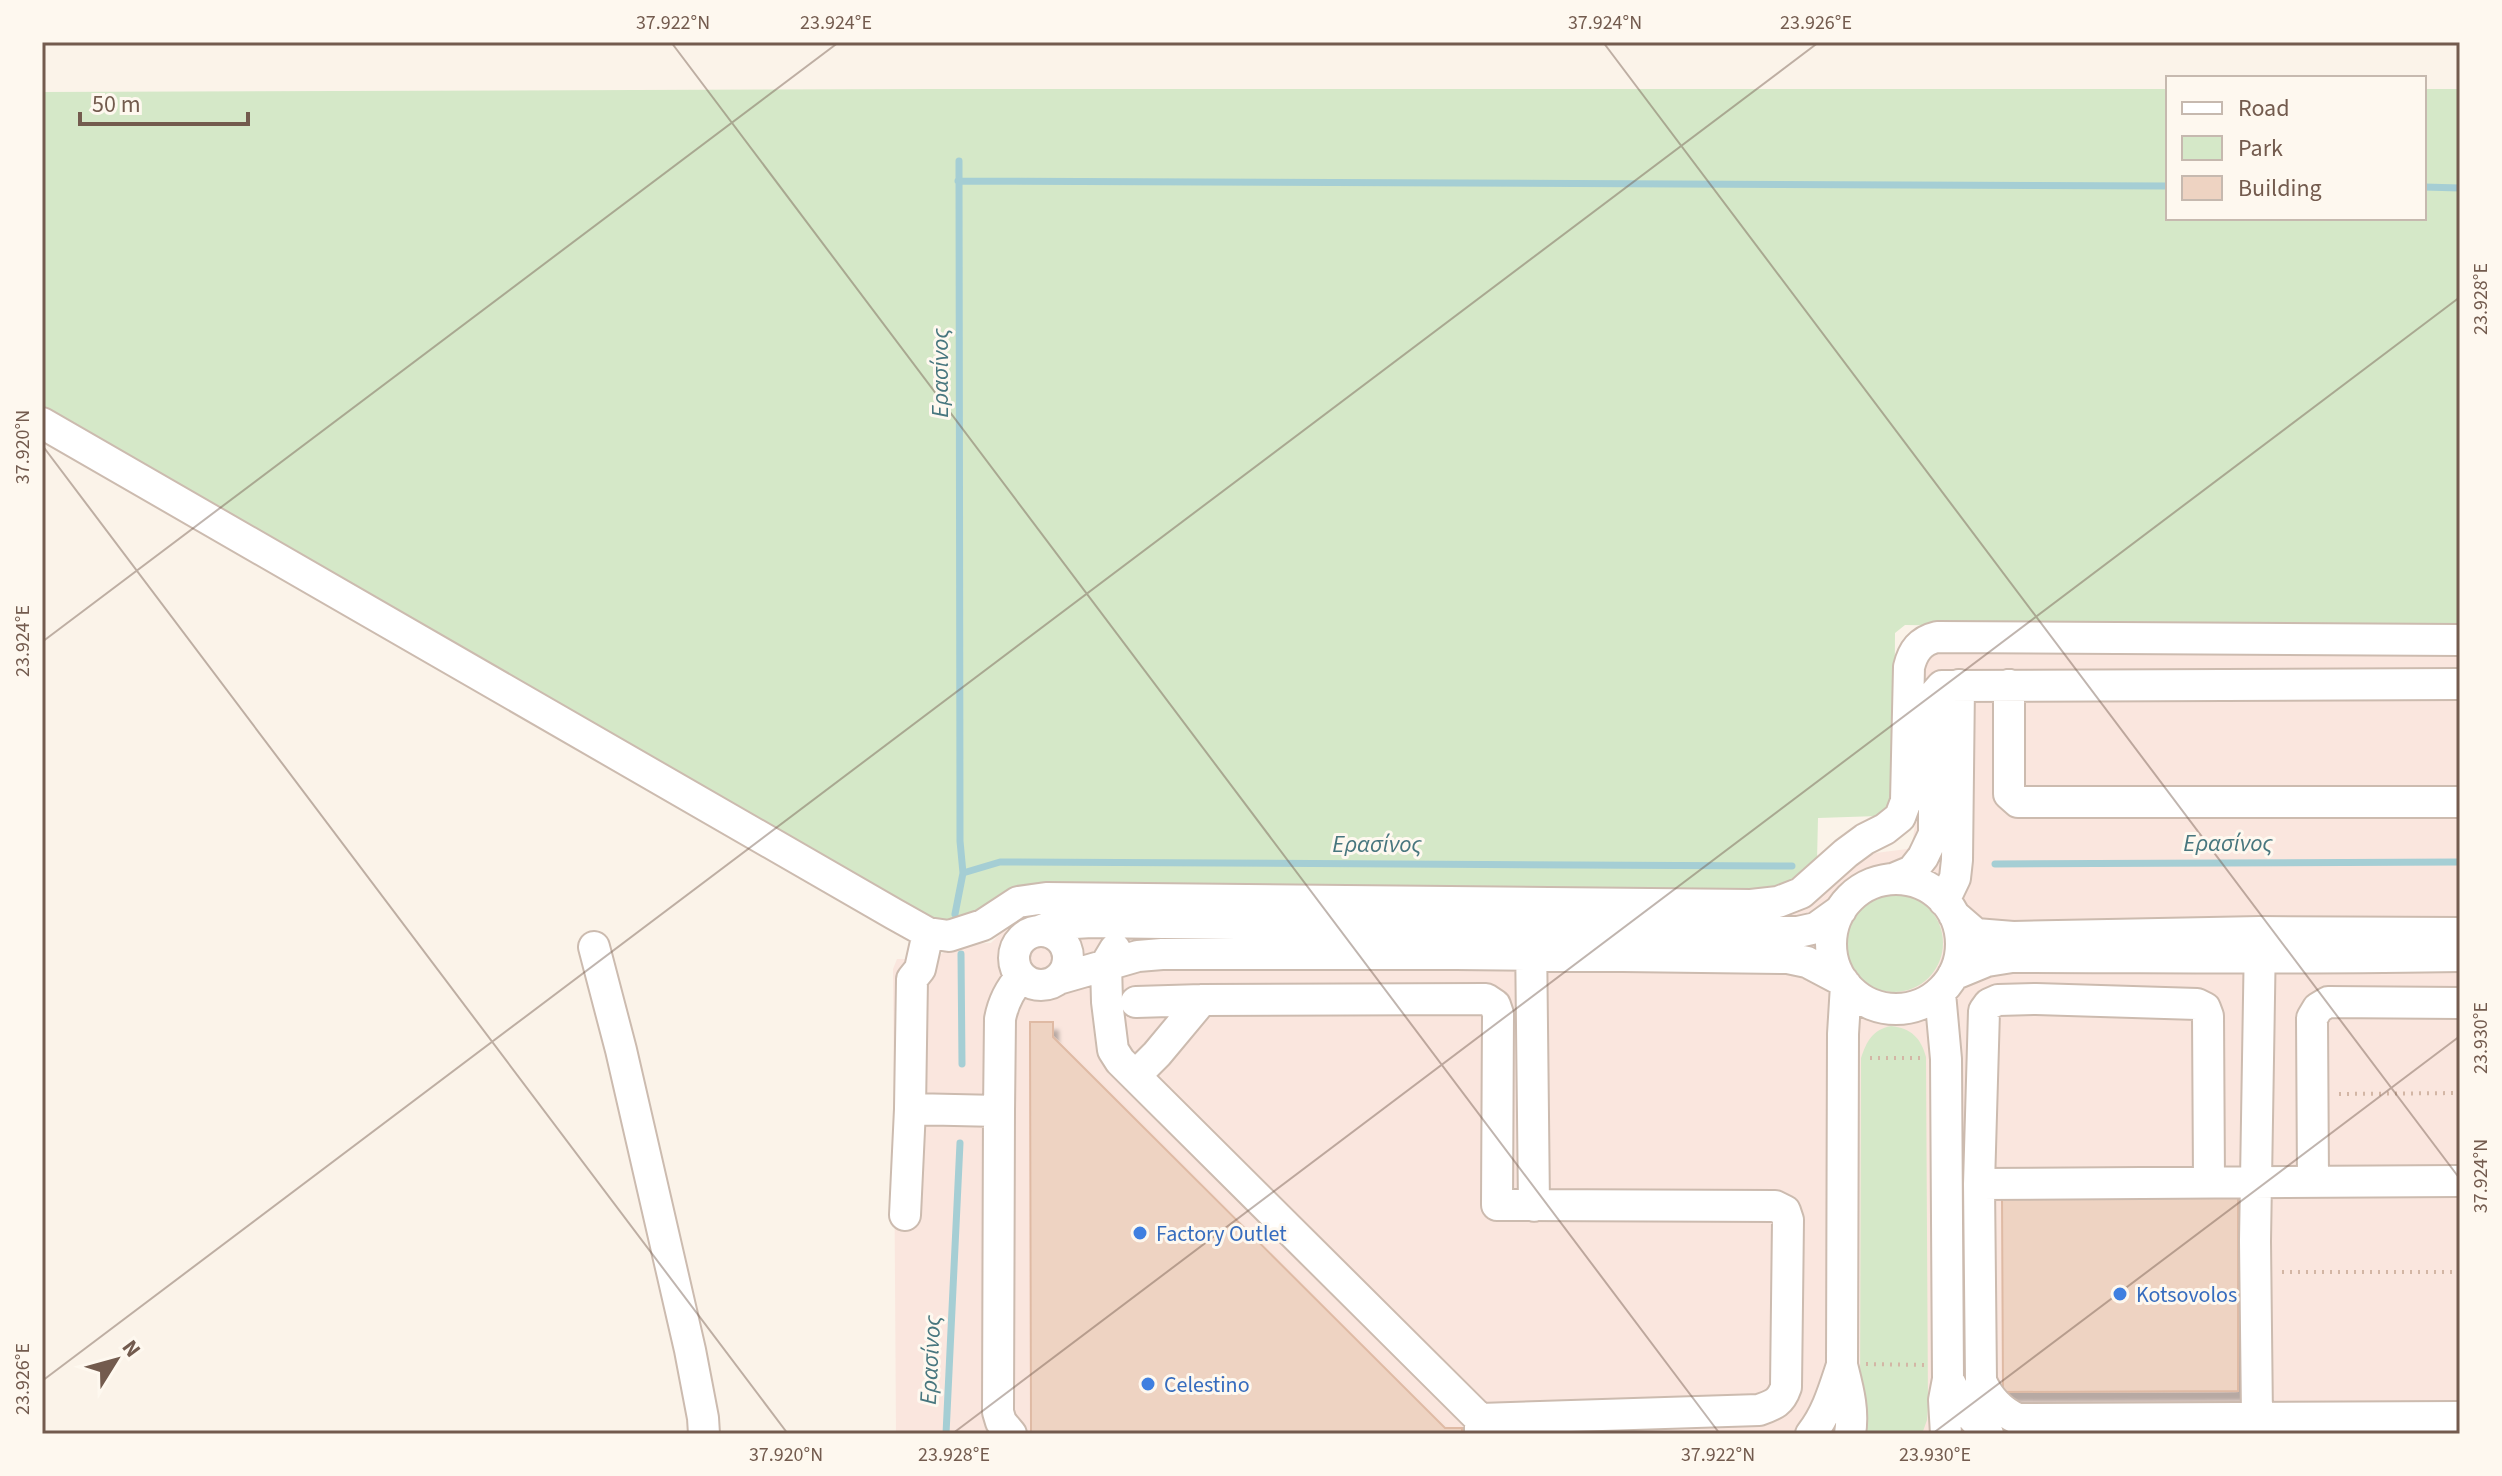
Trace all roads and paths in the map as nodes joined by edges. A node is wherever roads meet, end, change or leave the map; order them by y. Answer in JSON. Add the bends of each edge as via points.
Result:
{"nodes":[{"id":1,"x":42,"y":423,"type":"edge"},
{"id":2,"x":2460,"y":640,"type":"edge"},
{"id":3,"x":2460,"y":684,"type":"edge"},
{"id":4,"x":1959,"y":685,"type":"junction"},
{"id":5,"x":2009,"y":685,"type":"junction"},
{"id":6,"x":2460,"y":802,"type":"edge"},
{"id":7,"x":1893,"y":879,"type":"junction"},
{"id":8,"x":1949,"y":908,"type":"junction"},
{"id":9,"x":1841,"y":910,"type":"junction"},
{"id":10,"x":1194,"y":924,"type":"junction"},
{"id":11,"x":1039,"y":931,"type":"junction"},
{"id":12,"x":928,"y":933,"type":"junction"},
{"id":13,"x":2460,"y":933,"type":"edge"},
{"id":14,"x":1532,"y":941,"type":"junction"},
{"id":15,"x":2261,"y":944,"type":"junction"},
{"id":16,"x":594,"y":947,"type":"dead end"},
{"id":17,"x":2460,"y":956,"type":"edge"},
{"id":18,"x":1106,"y":964,"type":"junction"},
{"id":19,"x":1021,"y":977,"type":"junction"},
{"id":20,"x":1058,"y":979,"type":"junction"},
{"id":21,"x":1844,"y":983,"type":"junction"},
{"id":22,"x":1946,"y":984,"type":"junction"},
{"id":23,"x":1202,"y":1000,"type":"junction"},
{"id":24,"x":1136,"y":1002,"type":"dead end"},
{"id":25,"x":2460,"y":1003,"type":"edge"},
{"id":26,"x":1859,"y":1058,"type":"dead end"},
{"id":27,"x":1927,"y":1059,"type":"dead end"},
{"id":28,"x":1135,"y":1076,"type":"junction"},
{"id":29,"x":2460,"y":1093,"type":"edge"},
{"id":30,"x":2328,"y":1094,"type":"dead end"},
{"id":31,"x":910,"y":1109,"type":"junction"},
{"id":32,"x":999,"y":1111,"type":"junction"},
{"id":33,"x":2209,"y":1181,"type":"junction"},
{"id":34,"x":2257,"y":1181,"type":"junction"},
{"id":35,"x":2313,"y":1181,"type":"junction"},
{"id":36,"x":2460,"y":1181,"type":"edge"},
{"id":37,"x":1979,"y":1184,"type":"junction"},
{"id":38,"x":1534,"y":1206,"type":"junction"},
{"id":39,"x":905,"y":1215,"type":"dead end"},
{"id":40,"x":2256,"y":1271,"type":"junction"},
{"id":41,"x":2460,"y":1272,"type":"edge"},
{"id":42,"x":1851,"y":1364,"type":"junction"},
{"id":43,"x":1938,"y":1372,"type":"junction"},
{"id":44,"x":2257,"y":1417,"type":"junction"},
{"id":45,"x":2460,"y":1417,"type":"edge"},
{"id":46,"x":1480,"y":1427,"type":"edge"},
{"id":47,"x":704,"y":1434,"type":"edge"},
{"id":48,"x":1011,"y":1434,"type":"edge"},
{"id":49,"x":1811,"y":1434,"type":"edge"},
{"id":50,"x":1850,"y":1434,"type":"edge"},
{"id":51,"x":1946,"y":1434,"type":"edge"},
{"id":52,"x":1988,"y":1434,"type":"edge"}],
"edges":[{"from":1,"to":12,"type":"street"},
{"from":2,"to":12,"type":"street","via":[[1928,639],[1913,652],[1909,667],[1906,801],[1900,817],[1846,853],[1801,893],[1778,902],[1046,898],[1018,902],[983,925],[949,936]]},
{"from":3,"to":5,"type":"street"},
{"from":4,"to":5,"type":"street"},
{"from":4,"to":7,"type":"street","via":[[1942,686],[1935,694],[1934,834],[1912,871]]},
{"from":4,"to":8,"type":"street","via":[[1957,860]]},
{"from":5,"to":6,"type":"street","via":[[2009,794],[2018,802]]},
{"from":7,"to":8,"type":"street","via":[[1926,887]]},
{"from":7,"to":9,"type":"street","via":[[1858,891]]},
{"from":8,"to":15,"type":"street","via":[[1976,934],[1992,936]]},
{"from":8,"to":22,"type":"street","via":[[1961,952]]},
{"from":9,"to":14,"type":"street","via":[[1816,928],[1798,932]]},
{"from":9,"to":21,"type":"street","via":[[1831,946]]},
{"from":10,"to":11,"type":"street","via":[[1075,922]]},
{"from":10,"to":14,"type":"street"},
{"from":10,"to":18,"type":"street","via":[[1183,932],[1127,940]]},
{"from":11,"to":19,"type":"street","via":[[1023,938],[1014,952]]},
{"from":11,"to":20,"type":"street","via":[[1055,935],[1066,948],[1067,965]]},
{"from":12,"to":31,"type":"street","via":[[920,969],[912,979]]},
{"from":13,"to":15,"type":"street"},
{"from":14,"to":18,"type":"street","via":[[1162,954]]},
{"from":14,"to":21,"type":"street","via":[[1788,958],[1807,962]]},
{"from":14,"to":38,"type":"street"},
{"from":15,"to":17,"type":"street","via":[[2343,958]]},
{"from":15,"to":22,"type":"street","via":[[2012,957],[1987,961]]},
{"from":15,"to":34,"type":"street"},
{"from":16,"to":47,"type":"street","via":[[690,1350]]},
{"from":18,"to":20,"type":"street"},
{"from":18,"to":28,"type":"street","via":[[1113,1050]]},
{"from":19,"to":20,"type":"street","via":[[1043,985]]},
{"from":19,"to":32,"type":"street","via":[[1000,1019]]},
{"from":21,"to":22,"type":"street","via":[[1862,999],[1892,1009],[1922,1004]]},
{"from":21,"to":42,"type":"street"},
{"from":22,"to":43,"type":"street"},
{"from":23,"to":24,"type":"street"},
{"from":23,"to":28,"type":"street"},
{"from":23,"to":38,"type":"street","via":[[1486,999],[1498,1014],[1497,1205]]},
{"from":25,"to":35,"type":"street","via":[[2328,1002],[2318,1008],[2312,1018]]},
{"from":26,"to":27,"type":"path"},
{"from":28,"to":46,"type":"street"},
{"from":29,"to":30,"type":"path"},
{"from":31,"to":32,"type":"street"},
{"from":31,"to":39,"type":"street"},
{"from":32,"to":48,"type":"street","via":[[998,1412]]},
{"from":33,"to":34,"type":"street"},
{"from":33,"to":37,"type":"street"},
{"from":33,"to":37,"type":"street","via":[[2205,1008],[2036,999],[1998,1000],[1984,1011]]},
{"from":34,"to":35,"type":"street"},
{"from":34,"to":40,"type":"street"},
{"from":35,"to":36,"type":"street"},
{"from":37,"to":44,"type":"street","via":[[1981,1381],[2004,1413],[2018,1419]]},
{"from":38,"to":46,"type":"street","via":[[1775,1206],[1785,1211],[1786,1387],[1775,1405],[1759,1410]]},
{"from":40,"to":41,"type":"path"},
{"from":40,"to":44,"type":"street"},
{"from":42,"to":43,"type":"path"},
{"from":42,"to":49,"type":"street"},
{"from":42,"to":50,"type":"street"},
{"from":43,"to":51,"type":"street"},
{"from":43,"to":52,"type":"street"},
{"from":44,"to":45,"type":"street"}]}
